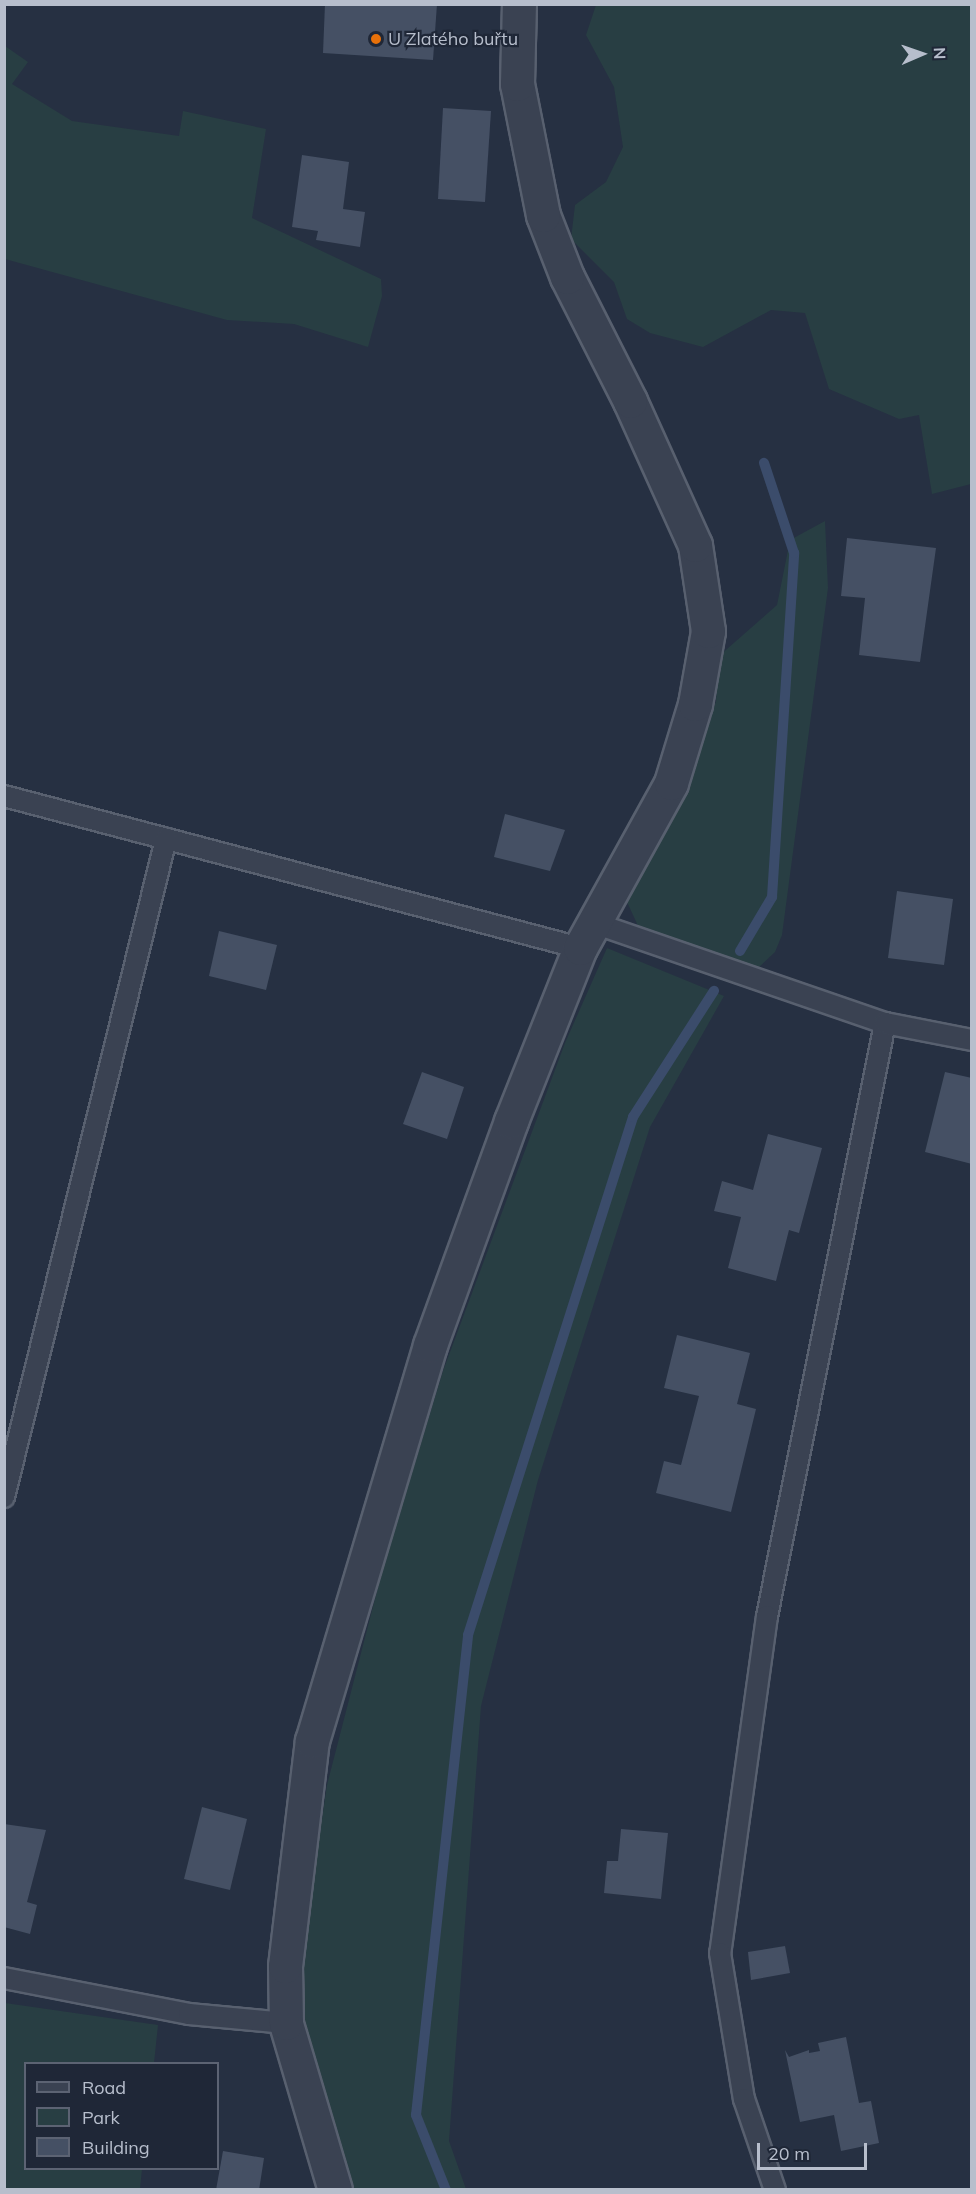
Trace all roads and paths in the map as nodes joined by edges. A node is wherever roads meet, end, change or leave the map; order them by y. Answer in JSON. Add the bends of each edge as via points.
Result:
{"nodes":[{"id":1,"x":519,"y":4,"type":"edge"},
{"id":2,"x":4,"y":796,"type":"edge"},
{"id":3,"x":166,"y":839,"type":"junction"},
{"id":4,"x":587,"y":935,"type":"junction"},
{"id":5,"x":885,"y":1023,"type":"junction"},
{"id":6,"x":972,"y":1040,"type":"edge"},
{"id":7,"x":4,"y":1497,"type":"edge"},
{"id":8,"x":4,"y":1977,"type":"edge"},
{"id":9,"x":286,"y":2023,"type":"junction"},
{"id":10,"x":334,"y":2190,"type":"edge"},
{"id":11,"x":775,"y":2190,"type":"edge"}],
"edges":[{"from":1,"to":4,"type":"street","via":[[517,84],[543,215],[567,277],[630,401],[695,544],[708,631],[694,704],[671,783]]},
{"from":2,"to":3,"type":"lane"},
{"from":3,"to":4,"type":"lane"},
{"from":3,"to":7,"type":"lane"},
{"from":4,"to":5,"type":"lane"},
{"from":4,"to":9,"type":"street","via":[[511,1121],[430,1345],[312,1741],[285,1966]]},
{"from":5,"to":6,"type":"lane"},
{"from":5,"to":11,"type":"lane","via":[[767,1616],[720,1953],[744,2098]]},
{"from":8,"to":9,"type":"lane","via":[[189,2014]]},
{"from":9,"to":10,"type":"street"}]}
